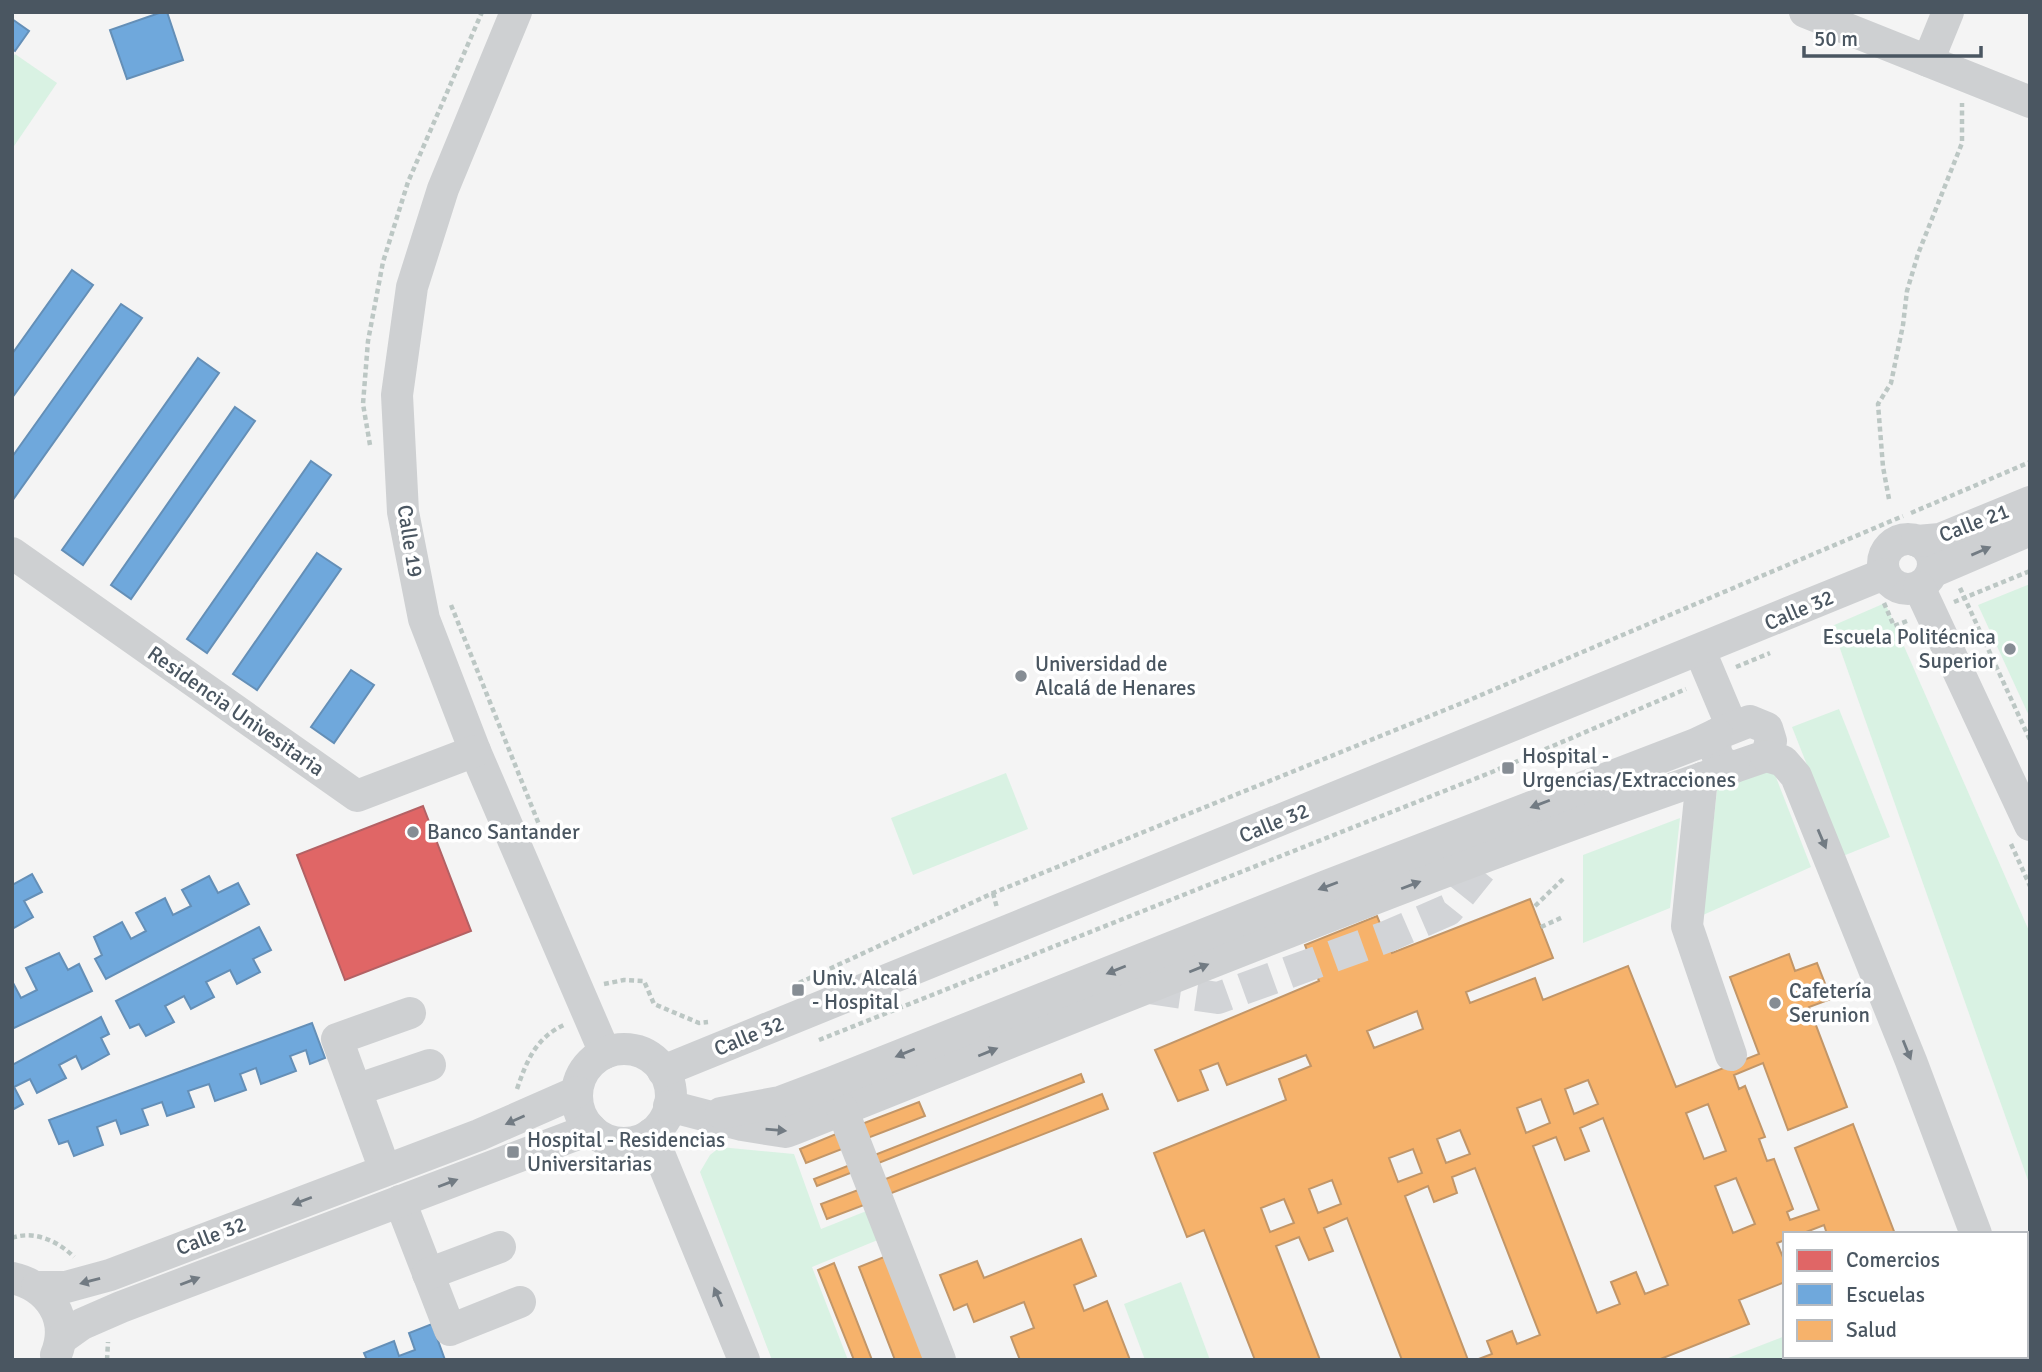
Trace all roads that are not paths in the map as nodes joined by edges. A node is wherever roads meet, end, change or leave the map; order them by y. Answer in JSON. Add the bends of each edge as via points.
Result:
{"nodes":[{"id":1,"x":516,"y":12,"type":"edge"},
{"id":2,"x":1948,"y":12,"type":"edge"},
{"id":3,"x":1813,"y":14,"type":"edge"},
{"id":4,"x":1928,"y":61,"type":"junction"},
{"id":5,"x":2030,"y":102,"type":"edge"},
{"id":6,"x":2030,"y":502,"type":"edge"},
{"id":7,"x":2030,"y":530,"type":"edge"},
{"id":8,"x":12,"y":553,"type":"edge"},
{"id":9,"x":1931,"y":569,"type":"junction"},
{"id":10,"x":1884,"y":575,"type":"junction"},
{"id":11,"x":1705,"y":664,"type":"junction"},
{"id":12,"x":1724,"y":730,"type":"junction"},
{"id":13,"x":475,"y":751,"type":"junction"},
{"id":14,"x":1766,"y":756,"type":"junction"},
{"id":15,"x":1734,"y":767,"type":"junction"},
{"id":16,"x":1702,"y":778,"type":"junction"},
{"id":17,"x":2030,"y":825,"type":"edge"},
{"id":18,"x":410,"y":1013,"type":"dead end"},
{"id":19,"x":604,"y":1053,"type":"junction"},
{"id":20,"x":1731,"y":1055,"type":"dead end"},
{"id":21,"x":429,"y":1065,"type":"dead end"},
{"id":22,"x":663,"y":1071,"type":"junction"},
{"id":23,"x":356,"y":1090,"type":"junction"},
{"id":24,"x":577,"y":1092,"type":"junction"},
{"id":25,"x":669,"y":1106,"type":"junction"},
{"id":26,"x":842,"y":1109,"type":"junction"},
{"id":27,"x":709,"y":1115,"type":"junction"},
{"id":28,"x":591,"y":1129,"type":"junction"},
{"id":29,"x":640,"y":1138,"type":"junction"},
{"id":30,"x":385,"y":1170,"type":"junction"},
{"id":31,"x":400,"y":1201,"type":"junction"},
{"id":32,"x":1975,"y":1232,"type":"edge"},
{"id":33,"x":500,"y":1247,"type":"dead end"},
{"id":34,"x":428,"y":1274,"type":"junction"},
{"id":35,"x":24,"y":1282,"type":"edge"},
{"id":36,"x":520,"y":1302,"type":"dead end"},
{"id":37,"x":57,"y":1349,"type":"edge"},
{"id":38,"x":722,"y":1360,"type":"edge"},
{"id":39,"x":744,"y":1360,"type":"edge"},
{"id":40,"x":940,"y":1360,"type":"edge"}],
"edges":[{"from":1,"to":13,"type":"street","name":"Calle 19","via":[[443,189],[412,287],[397,395],[403,512],[424,619]]},
{"from":2,"to":4,"type":"street"},
{"from":3,"to":4,"type":"street"},
{"from":4,"to":5,"type":"street"},
{"from":6,"to":9,"type":"street","name":"Calle 21"},
{"from":9,"to":7,"type":"street","name":"Calle 21","one_way":true},
{"from":8,"to":13,"type":"street","name":"Residencia Univesitaria","via":[[357,796]]},
{"from":9,"to":10,"type":"street","via":[[1909,590],[1890,583]]},
{"from":9,"to":10,"type":"street","via":[[1907,539],[1889,547],[1882,565]]},
{"from":9,"to":17,"type":"street"},
{"from":10,"to":11,"type":"street","name":"Calle 32"},
{"from":11,"to":12,"type":"street"},
{"from":11,"to":22,"type":"street","name":"Calle 32"},
{"from":12,"to":14,"type":"street","via":[[1750,721],[1767,728],[1771,741]]},
{"from":12,"to":15,"type":"street","via":[[1715,749],[1720,762]]},
{"from":12,"to":27,"type":"street","one_way":true,"via":[[833,1082],[780,1102]]},
{"from":13,"to":19,"type":"street","name":"Calle 19"},
{"from":14,"to":15,"type":"street"},
{"from":14,"to":32,"type":"street","one_way":true,"via":[[1783,761],[1796,776],[1912,1061]]},
{"from":15,"to":16,"type":"street"},
{"from":16,"to":20,"type":"street","via":[[1686,926]]},
{"from":26,"to":16,"type":"street","one_way":true,"via":[[1334,914]]},
{"from":18,"to":23,"type":"street","via":[[337,1039]]},
{"from":19,"to":22,"type":"street","via":[[631,1049],[655,1060]]},
{"from":19,"to":24,"type":"street","via":[[586,1069]]},
{"from":21,"to":23,"type":"street"},
{"from":22,"to":25,"type":"street","via":[[671,1094]]},
{"from":23,"to":30,"type":"street"},
{"from":24,"to":28,"type":"street","via":[[583,1119]]},
{"from":24,"to":30,"type":"street","name":"Calle 32","one_way":true},
{"from":25,"to":27,"type":"street"},
{"from":25,"to":29,"type":"street","via":[[665,1117]]},
{"from":27,"to":26,"type":"street","one_way":true,"via":[[786,1132]]},
{"from":26,"to":40,"type":"street"},
{"from":28,"to":29,"type":"street","via":[[615,1142]]},
{"from":31,"to":28,"type":"street","name":"Calle 32","one_way":true},
{"from":29,"to":38,"type":"street"},
{"from":39,"to":29,"type":"street","one_way":true},
{"from":30,"to":35,"type":"street","name":"Calle 32","one_way":true,"via":[[110,1275],[66,1287]]},
{"from":31,"to":34,"type":"street"},
{"from":37,"to":31,"type":"street","name":"Calle 32","one_way":true,"via":[[82,1324],[121,1307]]},
{"from":33,"to":34,"type":"street"},
{"from":34,"to":36,"type":"street","via":[[450,1329]]},
{"from":35,"to":37,"type":"street","via":[[48,1297],[56,1309],[61,1324]]}]}
